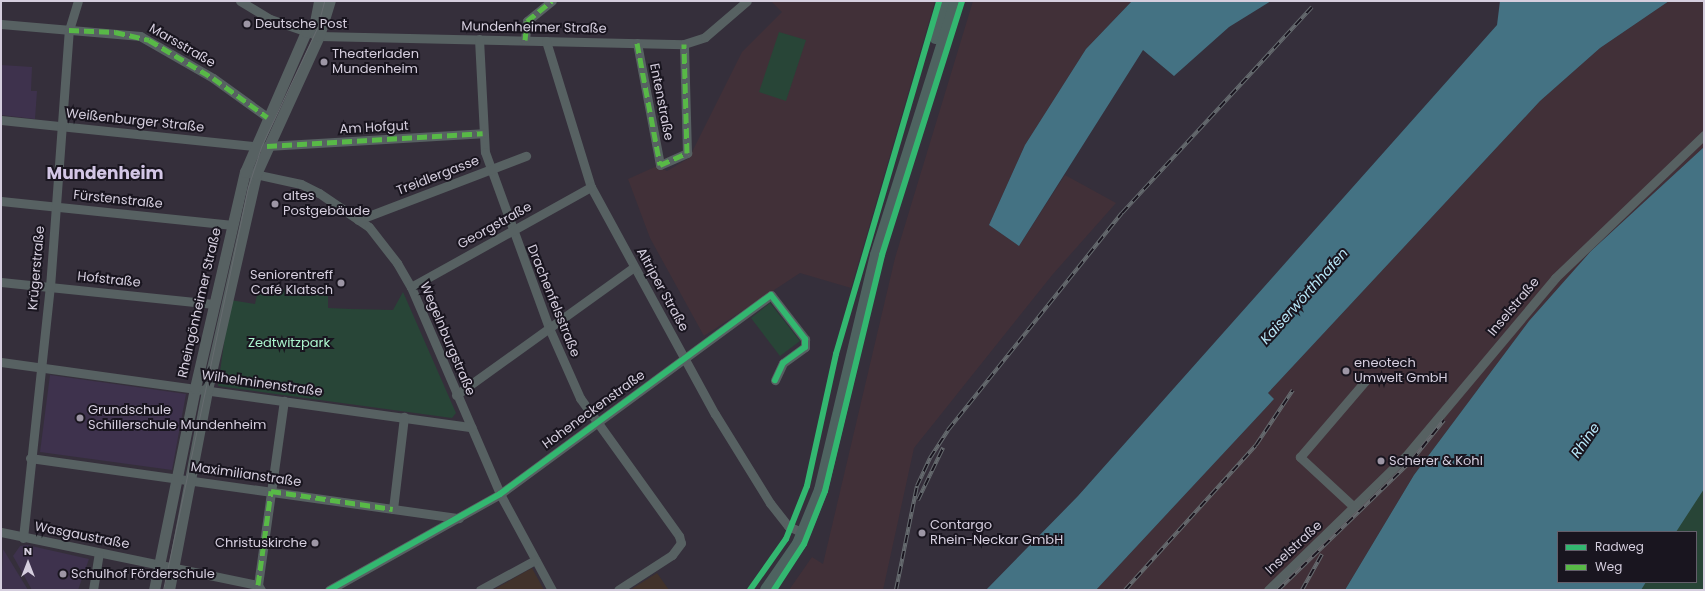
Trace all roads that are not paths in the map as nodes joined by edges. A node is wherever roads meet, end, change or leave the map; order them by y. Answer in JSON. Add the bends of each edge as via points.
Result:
{"nodes":[{"id":1,"x":78,"y":1,"type":"edge"},
{"id":2,"x":240,"y":1,"type":"edge"},
{"id":3,"x":319,"y":1,"type":"edge"},
{"id":4,"x":330,"y":1,"type":"edge"},
{"id":5,"x":552,"y":1,"type":"edge"},
{"id":6,"x":747,"y":1,"type":"edge"},
{"id":7,"x":946,"y":1,"type":"edge"},
{"id":8,"x":956,"y":1,"type":"edge"},
{"id":9,"x":965,"y":1,"type":"edge"},
{"id":10,"x":950,"y":23,"type":"junction"},
{"id":11,"x":1,"y":24,"type":"edge"},
{"id":12,"x":70,"y":30,"type":"junction"},
{"id":13,"x":306,"y":32,"type":"junction"},
{"id":14,"x":319,"y":36,"type":"junction"},
{"id":15,"x":479,"y":39,"type":"junction"},
{"id":16,"x":525,"y":40,"type":"junction"},
{"id":17,"x":546,"y":41,"type":"junction"},
{"id":18,"x":636,"y":43,"type":"junction"},
{"id":19,"x":684,"y":44,"type":"junction"},
{"id":20,"x":267,"y":117,"type":"junction"},
{"id":21,"x":1,"y":120,"type":"edge"},
{"id":22,"x":61,"y":126,"type":"junction"},
{"id":23,"x":483,"y":133,"type":"junction"},
{"id":24,"x":1704,"y":135,"type":"edge"},
{"id":25,"x":253,"y":146,"type":"junction"},
{"id":26,"x":267,"y":147,"type":"junction"},
{"id":27,"x":526,"y":156,"type":"dead end"},
{"id":28,"x":491,"y":170,"type":"junction"},
{"id":29,"x":245,"y":172,"type":"junction"},
{"id":30,"x":256,"y":174,"type":"junction"},
{"id":31,"x":591,"y":187,"type":"junction"},
{"id":32,"x":1,"y":201,"type":"edge"},
{"id":33,"x":55,"y":207,"type":"junction"},
{"id":34,"x":358,"y":220,"type":"junction"},
{"id":35,"x":233,"y":225,"type":"junction"},
{"id":36,"x":511,"y":231,"type":"junction"},
{"id":37,"x":634,"y":267,"type":"junction"},
{"id":38,"x":1,"y":282,"type":"edge"},
{"id":39,"x":50,"y":287,"type":"junction"},
{"id":40,"x":411,"y":287,"type":"junction"},
{"id":41,"x":214,"y":304,"type":"junction"},
{"id":42,"x":549,"y":328,"type":"junction"},
{"id":43,"x":685,"y":358,"type":"junction"},
{"id":44,"x":1,"y":362,"type":"edge"},
{"id":45,"x":39,"y":366,"type":"junction"},
{"id":46,"x":776,"y":380,"type":"dead end"},
{"id":47,"x":1366,"y":380,"type":"dead end"},
{"id":48,"x":195,"y":388,"type":"junction"},
{"id":49,"x":207,"y":390,"type":"junction"},
{"id":50,"x":456,"y":395,"type":"junction"},
{"id":51,"x":284,"y":400,"type":"junction"},
{"id":52,"x":404,"y":417,"type":"junction"},
{"id":53,"x":596,"y":420,"type":"junction"},
{"id":54,"x":472,"y":427,"type":"junction"},
{"id":55,"x":30,"y":458,"type":"junction"},
{"id":56,"x":178,"y":479,"type":"junction"},
{"id":57,"x":191,"y":481,"type":"junction"},
{"id":58,"x":271,"y":491,"type":"junction"},
{"id":59,"x":500,"y":494,"type":"junction"},
{"id":60,"x":1354,"y":507,"type":"junction"},
{"id":61,"x":393,"y":509,"type":"junction"},
{"id":62,"x":459,"y":518,"type":"junction"},
{"id":63,"x":797,"y":530,"type":"junction"},
{"id":64,"x":1,"y":532,"type":"edge"},
{"id":65,"x":23,"y":538,"type":"junction"},
{"id":66,"x":99,"y":553,"type":"junction"},
{"id":67,"x":535,"y":560,"type":"junction"},
{"id":68,"x":159,"y":564,"type":"junction"},
{"id":69,"x":174,"y":567,"type":"junction"},
{"id":70,"x":259,"y":588,"type":"edge"},
{"id":71,"x":93,"y":590,"type":"edge"},
{"id":72,"x":154,"y":590,"type":"edge"},
{"id":73,"x":169,"y":590,"type":"edge"},
{"id":74,"x":330,"y":590,"type":"edge"},
{"id":75,"x":480,"y":590,"type":"edge"},
{"id":76,"x":552,"y":590,"type":"edge"},
{"id":77,"x":618,"y":590,"type":"edge"},
{"id":78,"x":759,"y":590,"type":"edge"},
{"id":79,"x":767,"y":590,"type":"edge"},
{"id":80,"x":1268,"y":590,"type":"edge"}],
"edges":[{"from":1,"to":12,"type":"street","name":"Krügerstraße"},
{"from":2,"to":13,"type":"street","name":"Mundenheimer Straße","via":[[270,19]]},
{"from":3,"to":13,"type":"street","name":"Rheingönheimer Straße","via":[[315,22]]},
{"from":4,"to":14,"type":"street","name":"Rheingönheimer Straße"},
{"from":5,"to":16,"type":"street","via":[[527,21]]},
{"from":6,"to":19,"type":"street","name":"Mundenheimer Straße","via":[[718,29]]},
{"from":7,"to":63,"type":"main road","via":[[869,254],[817,475]]},
{"from":8,"to":10,"type":"main road"},
{"from":9,"to":10,"type":"street"},
{"from":10,"to":79,"type":"main road","via":[[877,255],[821,490],[799,544]]},
{"from":11,"to":12,"type":"street","name":"Marsstraße"},
{"from":12,"to":20,"type":"street","name":"Marsstraße","via":[[115,32],[149,40],[213,78]]},
{"from":12,"to":22,"type":"street","name":"Krügerstraße"},
{"from":13,"to":14,"type":"street","name":"Mundenheimer Straße"},
{"from":13,"to":20,"type":"street","name":"Rheingönheimer Straße"},
{"from":14,"to":15,"type":"street","name":"Mundenheimer Straße"},
{"from":14,"to":26,"type":"street","name":"Rheingönheimer Straße"},
{"from":15,"to":16,"type":"street","name":"Mundenheimer Straße"},
{"from":15,"to":23,"type":"street","name":"Drachenfelsstraße"},
{"from":16,"to":17,"type":"street","name":"Mundenheimer Straße"},
{"from":17,"to":18,"type":"street","name":"Mundenheimer Straße"},
{"from":17,"to":31,"type":"street","name":"Altriper Straße"},
{"from":18,"to":19,"type":"street","name":"Mundenheimer Straße"},
{"from":18,"to":19,"type":"street","name":"Entenstraße","via":[[660,165],[687,153]]},
{"from":20,"to":25,"type":"street","name":"Rheingönheimer Straße"},
{"from":21,"to":22,"type":"street","name":"Weißenburger Straße"},
{"from":22,"to":25,"type":"street","name":"Weißenburger Straße"},
{"from":22,"to":33,"type":"street","name":"Krügerstraße"},
{"from":23,"to":26,"type":"street","name":"Am Hofgut"},
{"from":23,"to":28,"type":"street","name":"Drachenfelsstraße"},
{"from":24,"to":60,"type":"street","name":"Inselstraße","via":[[1555,278],[1405,457]]},
{"from":25,"to":26,"type":"street","name":"Weißenburger Straße"},
{"from":25,"to":29,"type":"street","name":"Rheingönheimer Straße"},
{"from":26,"to":30,"type":"street","name":"Rheingönheimer Straße"},
{"from":27,"to":28,"type":"street","name":"Treidlergasse"},
{"from":28,"to":34,"type":"street","name":"Treidlergasse"},
{"from":28,"to":36,"type":"street","name":"Drachenfelsstraße"},
{"from":29,"to":30,"type":"street","name":"Wegelnburgstraße"},
{"from":29,"to":35,"type":"street","name":"Rheingönheimer Straße"},
{"from":30,"to":34,"type":"street","name":"Wegelnburgstraße","via":[[308,186]]},
{"from":30,"to":49,"type":"street","name":"Rheingönheimer Straße"},
{"from":31,"to":36,"type":"street","name":"Georgstraße"},
{"from":31,"to":37,"type":"street","name":"Altriper Straße"},
{"from":32,"to":33,"type":"street","name":"Fürstenstraße"},
{"from":33,"to":35,"type":"street","name":"Fürstenstraße"},
{"from":33,"to":39,"type":"street","name":"Krügerstraße"},
{"from":34,"to":40,"type":"street","name":"Wegelnburgstraße","via":[[375,234]]},
{"from":35,"to":41,"type":"street","name":"Rheingönheimer Straße"},
{"from":36,"to":40,"type":"street","name":"Georgstraße"},
{"from":36,"to":42,"type":"street","name":"Drachenfelsstraße"},
{"from":37,"to":42,"type":"street"},
{"from":37,"to":43,"type":"street","name":"Altriper Straße"},
{"from":38,"to":39,"type":"street","name":"Hofstraße"},
{"from":39,"to":41,"type":"street","name":"Hofstraße"},
{"from":39,"to":45,"type":"street","name":"Krügerstraße"},
{"from":40,"to":50,"type":"street","name":"Wegelnburgstraße"},
{"from":41,"to":48,"type":"street","name":"Rheingönheimer Straße"},
{"from":42,"to":50,"type":"street"},
{"from":42,"to":53,"type":"street","name":"Drachenfelsstraße","via":[[580,398]]},
{"from":43,"to":46,"type":"street","name":"Hoheneckenstraße","via":[[771,295],[805,339],[806,347],[783,363]]},
{"from":43,"to":53,"type":"street","name":"Hoheneckenstraße"},
{"from":43,"to":63,"type":"street","name":"Altriper Straße","via":[[770,503],[788,526]]},
{"from":44,"to":45,"type":"street","name":"Wilhelminenstraße"},
{"from":45,"to":48,"type":"street","name":"Wilhelminenstraße"},
{"from":45,"to":55,"type":"street","name":"Krügerstraße"},
{"from":47,"to":60,"type":"street","via":[[1300,457]]},
{"from":48,"to":49,"type":"street","name":"Wilhelminenstraße"},
{"from":48,"to":56,"type":"street","name":"Rheingönheimer Straße"},
{"from":49,"to":51,"type":"street","name":"Wilhelminenstraße"},
{"from":49,"to":57,"type":"street","name":"Rheingönheimer Straße"},
{"from":50,"to":54,"type":"street","name":"Wegelnburgstraße"},
{"from":51,"to":52,"type":"street","name":"Wilhelminenstraße"},
{"from":51,"to":58,"type":"street"},
{"from":52,"to":54,"type":"street","name":"Wilhelminenstraße"},
{"from":52,"to":61,"type":"street"},
{"from":53,"to":59,"type":"street","name":"Hoheneckenstraße"},
{"from":53,"to":77,"type":"street","name":"Drachenfelsstraße","via":[[679,536],[681,543],[672,555]]},
{"from":54,"to":59,"type":"street","name":"Wegelnburgstraße"},
{"from":55,"to":56,"type":"street","name":"Maximilianstraße"},
{"from":55,"to":65,"type":"street","name":"Krügerstraße"},
{"from":56,"to":57,"type":"street","name":"Maximilianstraße"},
{"from":56,"to":68,"type":"street","name":"Rheingönheimer Straße"},
{"from":57,"to":58,"type":"street","name":"Maximilianstraße"},
{"from":57,"to":69,"type":"street","name":"Rheingönheimer Straße"},
{"from":58,"to":61,"type":"street","name":"Maximilianstraße"},
{"from":58,"to":70,"type":"street"},
{"from":59,"to":62,"type":"street","name":"Hoheneckenstraße"},
{"from":59,"to":67,"type":"street","name":"Wegelnburgstraße"},
{"from":60,"to":80,"type":"street","name":"Inselstraße"},
{"from":61,"to":62,"type":"street","name":"Maximilianstraße"},
{"from":62,"to":74,"type":"street","name":"Hoheneckenstraße"},
{"from":63,"to":78,"type":"main road"},
{"from":64,"to":65,"type":"street","name":"Wasgaustraße"},
{"from":65,"to":66,"type":"street","name":"Wasgaustraße"},
{"from":66,"to":68,"type":"street","name":"Wasgaustraße"},
{"from":66,"to":71,"type":"street"},
{"from":67,"to":75,"type":"street"},
{"from":67,"to":76,"type":"street","name":"Wegelnburgstraße"},
{"from":68,"to":69,"type":"street","name":"Wasgaustraße"},
{"from":68,"to":72,"type":"street","name":"Rheingönheimer Straße"},
{"from":69,"to":70,"type":"street","name":"Wasgaustraße"},
{"from":69,"to":73,"type":"street","name":"Rheingönheimer Straße"}]}
